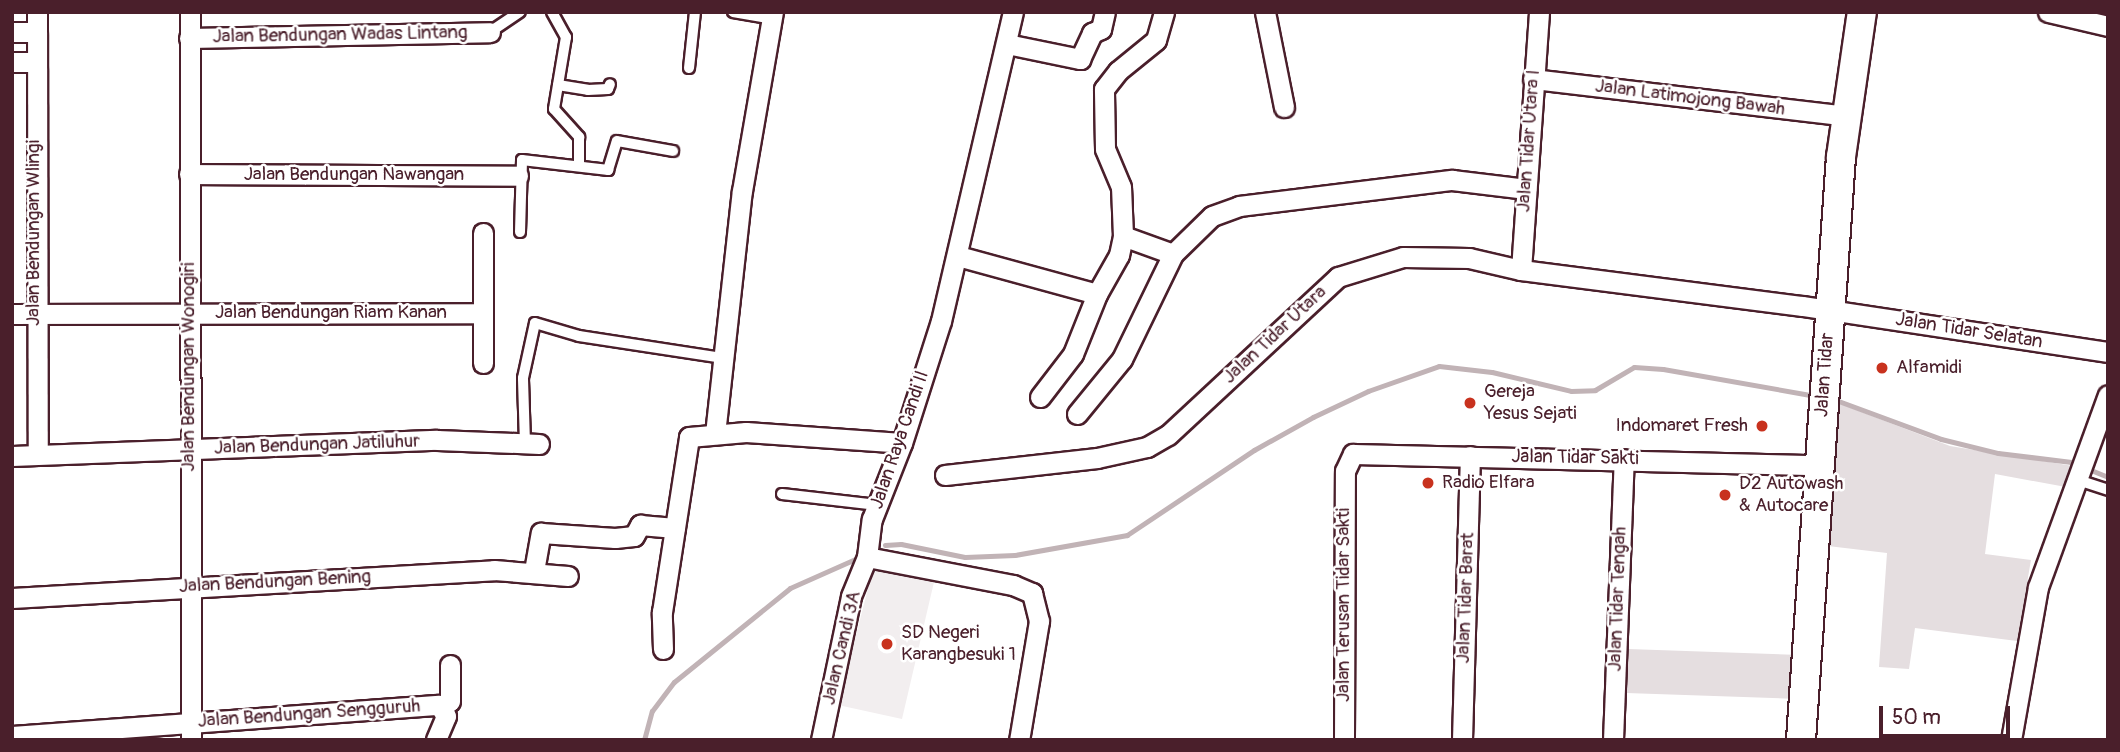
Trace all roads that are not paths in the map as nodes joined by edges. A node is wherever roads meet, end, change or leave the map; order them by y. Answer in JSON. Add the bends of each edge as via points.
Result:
{"nodes":[{"id":1,"x":37,"y":12,"type":"edge"},
{"id":2,"x":190,"y":12,"type":"edge"},
{"id":3,"x":520,"y":12,"type":"edge"},
{"id":4,"x":552,"y":12,"type":"edge"},
{"id":5,"x":695,"y":12,"type":"edge"},
{"id":6,"x":733,"y":12,"type":"edge"},
{"id":7,"x":1013,"y":12,"type":"edge"},
{"id":8,"x":1105,"y":12,"type":"edge"},
{"id":9,"x":1164,"y":12,"type":"edge"},
{"id":10,"x":1265,"y":12,"type":"edge"},
{"id":11,"x":1539,"y":12,"type":"edge"},
{"id":12,"x":1862,"y":12,"type":"edge"},
{"id":13,"x":2048,"y":12,"type":"edge"},
{"id":14,"x":773,"y":16,"type":"edge"},
{"id":15,"x":2108,"y":26,"type":"edge"},
{"id":16,"x":12,"y":32,"type":"edge"},
{"id":17,"x":490,"y":32,"type":"joint"},
{"id":18,"x":35,"y":33,"type":"junction"},
{"id":19,"x":189,"y":38,"type":"junction"},
{"id":20,"x":1007,"y":44,"type":"junction"},
{"id":21,"x":12,"y":62,"type":"edge"},
{"id":22,"x":34,"y":62,"type":"junction"},
{"id":23,"x":688,"y":68,"type":"dead end"},
{"id":24,"x":1533,"y":79,"type":"junction"},
{"id":25,"x":558,"y":85,"type":"junction"},
{"id":26,"x":610,"y":85,"type":"dead end"},
{"id":27,"x":1284,"y":107,"type":"dead end"},
{"id":28,"x":1846,"y":116,"type":"junction"},
{"id":29,"x":673,"y":151,"type":"dead end"},
{"id":30,"x":579,"y":166,"type":"junction"},
{"id":31,"x":190,"y":174,"type":"junction"},
{"id":32,"x":518,"y":176,"type":"junction"},
{"id":33,"x":1526,"y":189,"type":"junction"},
{"id":34,"x":520,"y":232,"type":"dead end"},
{"id":35,"x":482,"y":233,"type":"dead end"},
{"id":36,"x":1123,"y":236,"type":"junction"},
{"id":37,"x":1173,"y":254,"type":"junction"},
{"id":38,"x":958,"y":257,"type":"junction"},
{"id":39,"x":1521,"y":270,"type":"junction"},
{"id":40,"x":1097,"y":294,"type":"junction"},
{"id":41,"x":1830,"y":310,"type":"junction"},
{"id":42,"x":188,"y":313,"type":"junction"},
{"id":43,"x":482,"y":313,"type":"junction"},
{"id":44,"x":12,"y":314,"type":"edge"},
{"id":45,"x":34,"y":314,"type":"junction"},
{"id":46,"x":2108,"y":352,"type":"edge"},
{"id":47,"x":723,"y":358,"type":"junction"},
{"id":48,"x":483,"y":363,"type":"dead end"},
{"id":49,"x":2108,"y":395,"type":"edge"},
{"id":50,"x":1040,"y":397,"type":"dead end"},
{"id":51,"x":1077,"y":414,"type":"dead end"},
{"id":52,"x":715,"y":434,"type":"junction"},
{"id":53,"x":532,"y":443,"type":"joint"},
{"id":54,"x":902,"y":443,"type":"junction"},
{"id":55,"x":189,"y":450,"type":"junction"},
{"id":56,"x":38,"y":454,"type":"junction"},
{"id":57,"x":12,"y":456,"type":"edge"},
{"id":58,"x":1470,"y":456,"type":"junction"},
{"id":59,"x":1624,"y":459,"type":"junction"},
{"id":60,"x":1818,"y":465,"type":"junction"},
{"id":61,"x":1345,"y":471,"type":"joint"},
{"id":62,"x":2082,"y":471,"type":"junction"},
{"id":63,"x":945,"y":475,"type":"dead end"},
{"id":64,"x":2108,"y":490,"type":"edge"},
{"id":65,"x":782,"y":494,"type":"dead end"},
{"id":66,"x":874,"y":512,"type":"junction"},
{"id":67,"x":676,"y":528,"type":"junction"},
{"id":68,"x":867,"y":557,"type":"junction"},
{"id":69,"x":536,"y":571,"type":"junction"},
{"id":70,"x":568,"y":576,"type":"dead end"},
{"id":71,"x":190,"y":588,"type":"junction"},
{"id":72,"x":12,"y":598,"type":"edge"},
{"id":73,"x":663,"y":649,"type":"dead end"},
{"id":74,"x":450,"y":665,"type":"dead end"},
{"id":75,"x":443,"y":707,"type":"junction"},
{"id":76,"x":191,"y":731,"type":"edge"},
{"id":77,"x":12,"y":736,"type":"edge"},
{"id":78,"x":436,"y":740,"type":"edge"},
{"id":79,"x":821,"y":740,"type":"edge"},
{"id":80,"x":1019,"y":740,"type":"edge"},
{"id":81,"x":1344,"y":740,"type":"edge"},
{"id":82,"x":1462,"y":740,"type":"edge"},
{"id":83,"x":1613,"y":740,"type":"edge"},
{"id":84,"x":1801,"y":740,"type":"edge"},
{"id":85,"x":2011,"y":740,"type":"edge"}],
"edges":[{"from":1,"to":18,"type":"street","name":"Jalan Bendungan Wlingi"},
{"from":2,"to":19,"type":"street","name":"Jalan Bendungan Wonogiri"},
{"from":3,"to":17,"type":"lane"},
{"from":4,"to":25,"type":"lane","via":[[566,37]]},
{"from":5,"to":23,"type":"lane"},
{"from":6,"to":14,"type":"lane"},
{"from":7,"to":20,"type":"street","name":"Jalan Raya Candi II"},
{"from":8,"to":20,"type":"street","via":[[1101,29],[1092,33],[1080,59]]},
{"from":9,"to":36,"type":"street","via":[[1156,40],[1104,89],[1105,149],[1121,187]]},
{"from":10,"to":27,"type":"street"},
{"from":11,"to":24,"type":"street","name":"Jalan Tidar Utara I"},
{"from":12,"to":28,"type":"main road","name":"Jalan Tidar"},
{"from":13,"to":15,"type":"street"},
{"from":14,"to":47,"type":"street","via":[[742,191]]},
{"from":16,"to":18,"type":"street"},
{"from":17,"to":19,"type":"street","name":"Jalan Bendungan Wadas Lintang"},
{"from":18,"to":22,"type":"street","name":"Jalan Bendungan Wlingi"},
{"from":19,"to":31,"type":"street","name":"Jalan Bendungan Wonogiri"},
{"from":20,"to":38,"type":"street","name":"Jalan Raya Candi II"},
{"from":21,"to":22,"type":"street"},
{"from":22,"to":45,"type":"street","name":"Jalan Bendungan Wlingi"},
{"from":24,"to":28,"type":"street","name":"Jalan Latimojong Bawah"},
{"from":24,"to":33,"type":"street","name":"Jalan Tidar Utara I"},
{"from":25,"to":26,"type":"lane","via":[[588,90]]},
{"from":25,"to":30,"type":"lane","via":[[554,109],[579,137]]},
{"from":28,"to":41,"type":"main road","name":"Jalan Tidar"},
{"from":29,"to":30,"type":"lane","via":[[617,141],[609,169]]},
{"from":30,"to":32,"type":"lane","via":[[522,160]]},
{"from":31,"to":32,"type":"street","name":"Jalan Bendungan Nawangan"},
{"from":31,"to":42,"type":"street","name":"Jalan Bendungan Wonogiri"},
{"from":32,"to":34,"type":"lane"},
{"from":33,"to":37,"type":"street","via":[[1458,180],[1239,206],[1205,221]]},
{"from":33,"to":39,"type":"street","name":"Jalan Tidar Utara I"},
{"from":35,"to":43,"type":"street"},
{"from":36,"to":37,"type":"street"},
{"from":36,"to":40,"type":"street","via":[[1119,255]]},
{"from":37,"to":51,"type":"street","via":[[1122,359]]},
{"from":38,"to":40,"type":"street"},
{"from":38,"to":54,"type":"street","name":"Jalan Raya Candi II"},
{"from":39,"to":41,"type":"street","name":"Jalan Tidar Utara"},
{"from":39,"to":63,"type":"street","name":"Jalan Tidar Utara","via":[[1437,255],[1403,257],[1350,271],[1321,290],[1157,442],[1097,458]]},
{"from":40,"to":50,"type":"street","via":[[1068,363]]},
{"from":41,"to":46,"type":"street","name":"Jalan Tidar Selatan"},
{"from":41,"to":60,"type":"main road","name":"Jalan Tidar"},
{"from":42,"to":43,"type":"street","name":"Jalan Bendungan Riam Kanan"},
{"from":42,"to":45,"type":"street","name":"Jalan Bendungan Riam Kanan"},
{"from":42,"to":55,"type":"street","name":"Jalan Bendungan Wonogiri"},
{"from":43,"to":48,"type":"street"},
{"from":44,"to":45,"type":"street","name":"Jalan Bendungan Riam Kanan"},
{"from":45,"to":56,"type":"street","name":"Jalan Bendungan Wlingi"},
{"from":47,"to":52,"type":"street"},
{"from":47,"to":53,"type":"lane","via":[[579,336],[535,323],[523,377]]},
{"from":49,"to":62,"type":"street"},
{"from":52,"to":54,"type":"street"},
{"from":52,"to":67,"type":"street","via":[[687,440]]},
{"from":53,"to":55,"type":"street","name":"Jalan Bendungan Jatiluhur","via":[[437,439]]},
{"from":54,"to":66,"type":"street","name":"Jalan Raya Candi II"},
{"from":55,"to":56,"type":"street","name":"Jalan Bendungan Jatiluhur"},
{"from":55,"to":71,"type":"street","name":"Jalan Bendungan Wonogiri"},
{"from":56,"to":57,"type":"street","name":"Jalan Bendungan Jatiluhur"},
{"from":58,"to":59,"type":"street","name":"Jalan Tidar Sakti"},
{"from":58,"to":61,"type":"street","name":"Jalan Tidar Sakti","via":[[1358,453],[1348,458]]},
{"from":58,"to":82,"type":"street","name":"Jalan Tidar Barat"},
{"from":59,"to":60,"type":"street","name":"Jalan Tidar Sakti"},
{"from":59,"to":83,"type":"street","name":"Jalan Tidar Tengah"},
{"from":60,"to":84,"type":"main road","name":"Jalan Tidar"},
{"from":61,"to":81,"type":"street","name":"Jalan Terusan Tidar Sakti"},
{"from":62,"to":64,"type":"lane"},
{"from":62,"to":85,"type":"street","via":[[2038,587]]},
{"from":65,"to":66,"type":"lane"},
{"from":66,"to":68,"type":"street","name":"Jalan Raya Candi II"},
{"from":67,"to":69,"type":"street","via":[[640,524],[634,536],[615,538],[541,533]]},
{"from":67,"to":73,"type":"street","via":[[662,612]]},
{"from":68,"to":79,"type":"street","name":"Jalan Candi 3A","via":[[851,596]]},
{"from":68,"to":80,"type":"street","via":[[1013,585],[1032,593],[1039,621]]},
{"from":69,"to":70,"type":"street","name":"Jalan Bendungan Bening"},
{"from":69,"to":71,"type":"street","name":"Jalan Bendungan Bening"},
{"from":71,"to":72,"type":"street","name":"Jalan Bendungan Bening"},
{"from":71,"to":76,"type":"street","name":"Jalan Bendungan Wonogiri"},
{"from":74,"to":75,"type":"street","via":[[450,701]]},
{"from":75,"to":76,"type":"street","name":"Jalan Bendungan Sengguruh"},
{"from":75,"to":78,"type":"street","name":"Jalan Bendungan Sengguruh","via":[[446,716]]},
{"from":76,"to":77,"type":"street","name":"Jalan Bendungan Sengguruh"}]}
